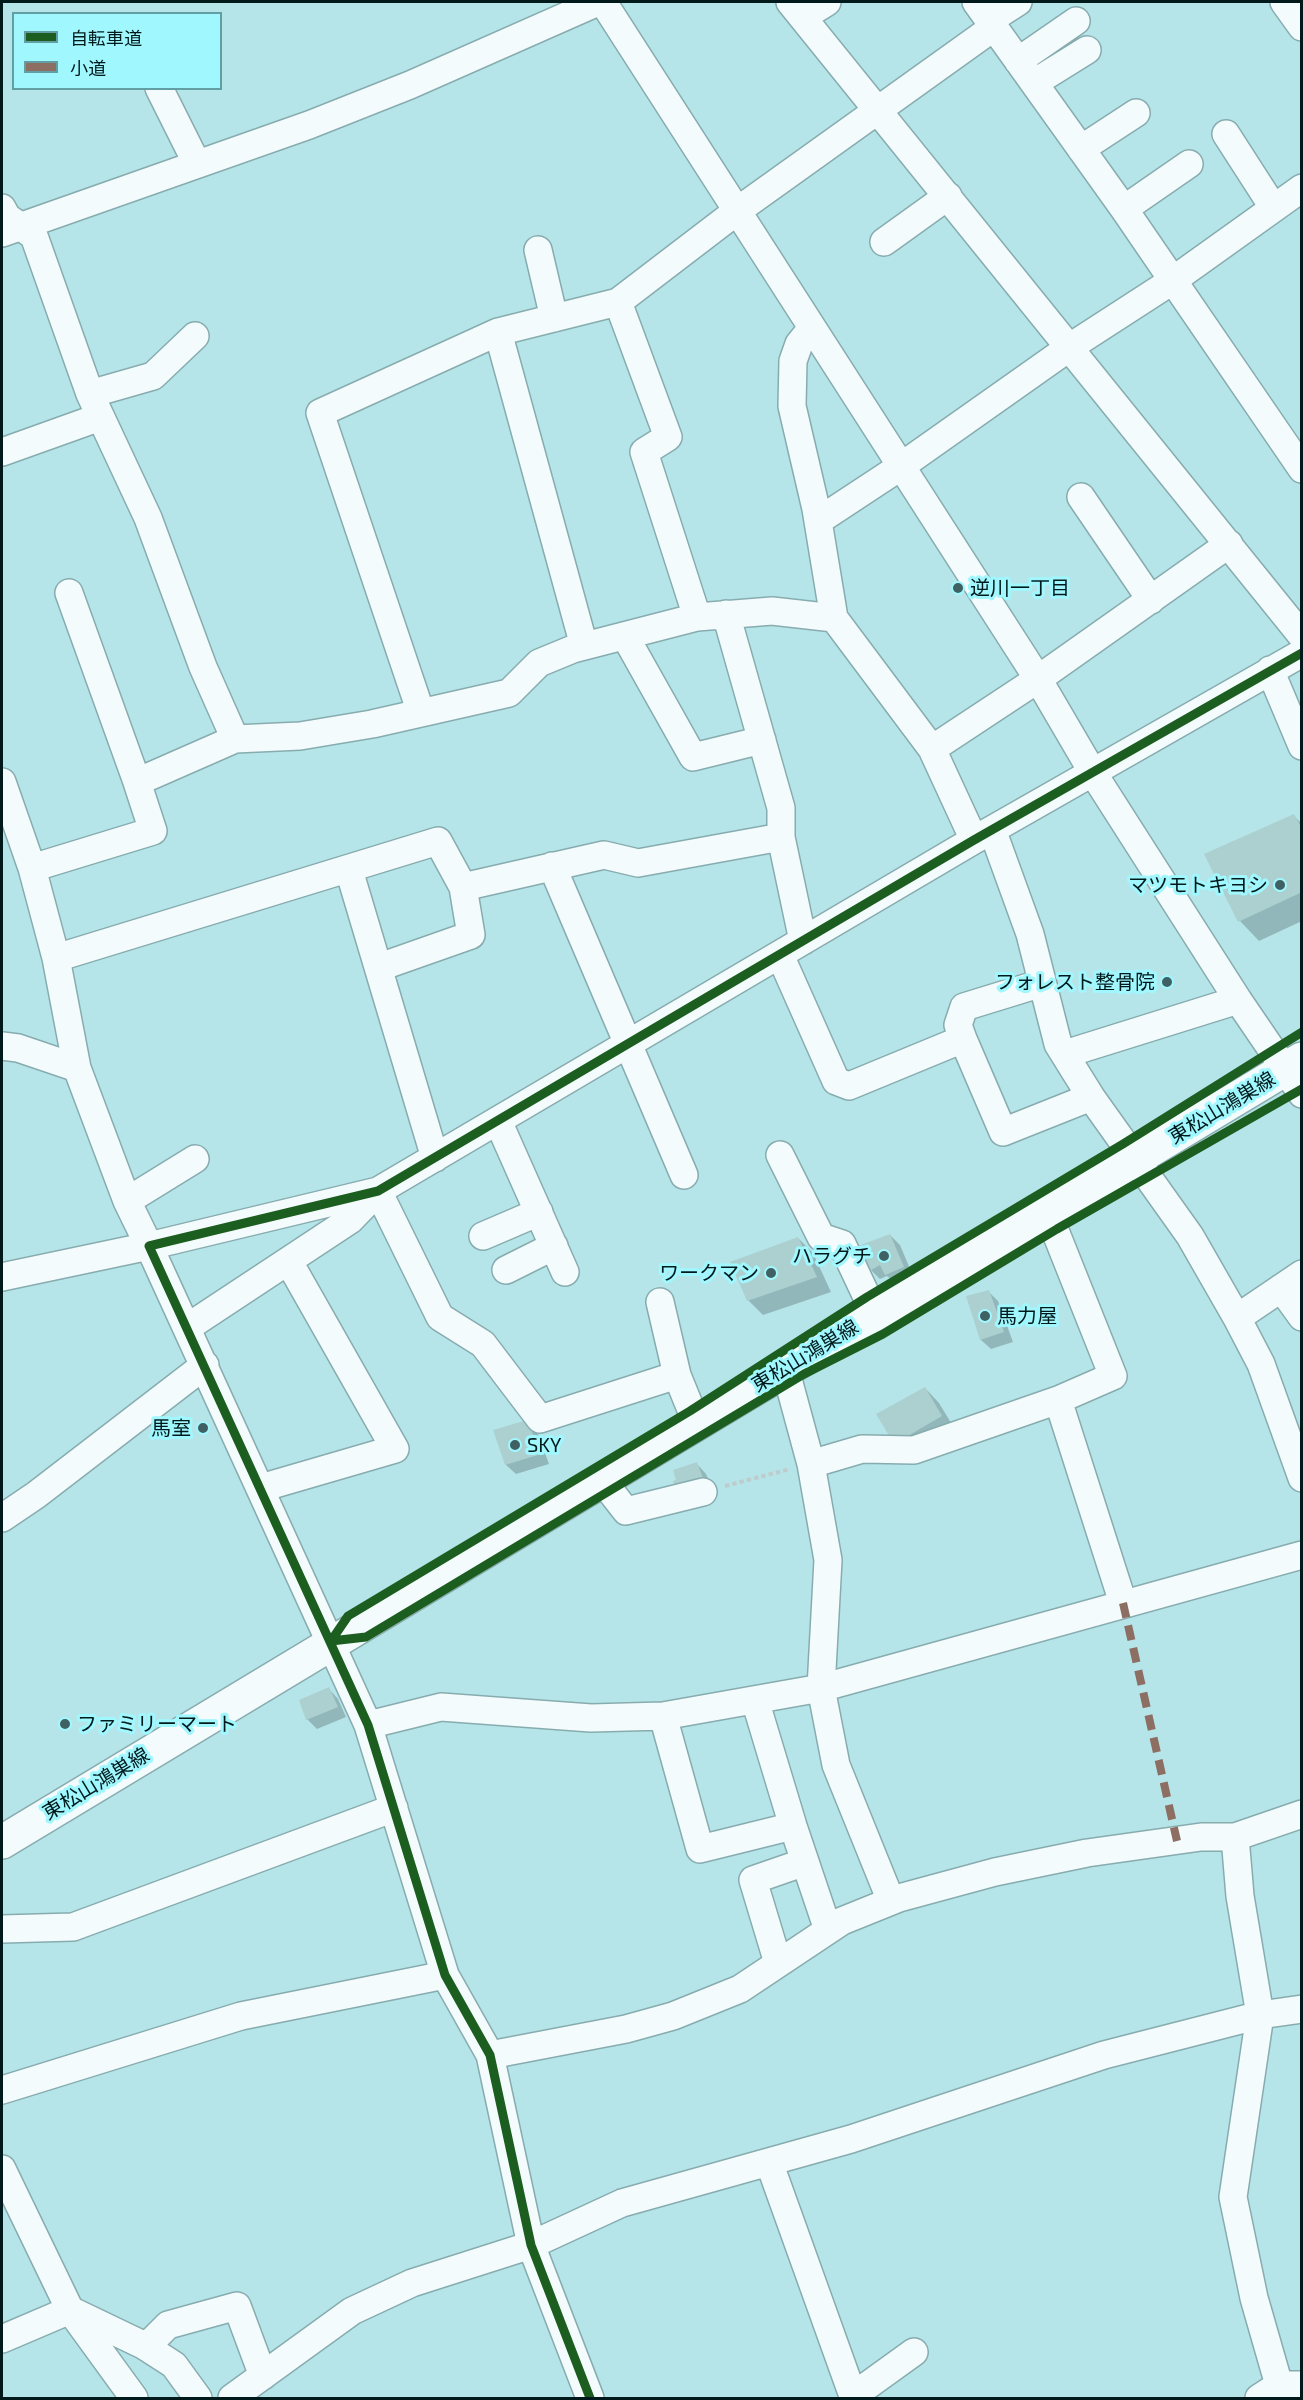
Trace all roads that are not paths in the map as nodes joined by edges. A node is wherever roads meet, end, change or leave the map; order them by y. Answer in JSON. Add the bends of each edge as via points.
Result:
{"nodes":[{"id":1,"x":597,"y":2,"type":"edge"},
{"id":2,"x":603,"y":2,"type":"edge"},
{"id":3,"x":827,"y":2,"type":"edge"},
{"id":4,"x":1018,"y":2,"type":"edge"},
{"id":5,"x":1284,"y":2,"type":"edge"},
{"id":6,"x":796,"y":9,"type":"edge"},
{"id":7,"x":987,"y":16,"type":"edge"},
{"id":8,"x":1076,"y":21,"type":"dead end"},
{"id":9,"x":1302,"y":27,"type":"edge"},
{"id":10,"x":1087,"y":50,"type":"dead end"},
{"id":11,"x":1018,"y":61,"type":"junction"},
{"id":12,"x":1034,"y":83,"type":"junction"},
{"id":13,"x":160,"y":90,"type":"edge"},
{"id":14,"x":877,"y":109,"type":"junction"},
{"id":15,"x":1136,"y":113,"type":"dead end"},
{"id":16,"x":1226,"y":134,"type":"dead end"},
{"id":17,"x":1081,"y":149,"type":"junction"},
{"id":18,"x":197,"y":164,"type":"junction"},
{"id":19,"x":1189,"y":164,"type":"dead end"},
{"id":20,"x":1302,"y":188,"type":"edge"},
{"id":21,"x":948,"y":196,"type":"junction"},
{"id":22,"x":1273,"y":207,"type":"junction"},
{"id":23,"x":1124,"y":209,"type":"junction"},
{"id":24,"x":737,"y":211,"type":"junction"},
{"id":25,"x":8,"y":222,"type":"edge"},
{"id":26,"x":884,"y":242,"type":"dead end"},
{"id":27,"x":538,"y":250,"type":"dead end"},
{"id":28,"x":1172,"y":281,"type":"junction"},
{"id":29,"x":618,"y":302,"type":"junction"},
{"id":30,"x":554,"y":318,"type":"junction"},
{"id":31,"x":812,"y":328,"type":"junction"},
{"id":32,"x":498,"y":332,"type":"junction"},
{"id":33,"x":195,"y":336,"type":"dead end"},
{"id":34,"x":1070,"y":347,"type":"junction"},
{"id":35,"x":95,"y":405,"type":"junction"},
{"id":36,"x":2,"y":452,"type":"edge"},
{"id":37,"x":900,"y":467,"type":"junction"},
{"id":38,"x":1302,"y":470,"type":"edge"},
{"id":39,"x":1081,"y":497,"type":"dead end"},
{"id":40,"x":818,"y":521,"type":"junction"},
{"id":41,"x":1229,"y":544,"type":"junction"},
{"id":42,"x":69,"y":593,"type":"dead end"},
{"id":43,"x":1151,"y":600,"type":"junction"},
{"id":44,"x":726,"y":614,"type":"junction"},
{"id":45,"x":698,"y":617,"type":"junction"},
{"id":46,"x":834,"y":618,"type":"junction"},
{"id":47,"x":625,"y":636,"type":"junction"},
{"id":48,"x":1302,"y":636,"type":"edge"},
{"id":49,"x":584,"y":646,"type":"junction"},
{"id":50,"x":1302,"y":653,"type":"edge"},
{"id":51,"x":1270,"y":670,"type":"junction"},
{"id":52,"x":1038,"y":679,"type":"junction"},
{"id":53,"x":421,"y":713,"type":"junction"},
{"id":54,"x":235,"y":739,"type":"junction"},
{"id":55,"x":762,"y":740,"type":"junction"},
{"id":56,"x":1302,"y":746,"type":"edge"},
{"id":57,"x":932,"y":749,"type":"junction"},
{"id":58,"x":1093,"y":773,"type":"junction"},
{"id":59,"x":2,"y":782,"type":"edge"},
{"id":60,"x":137,"y":782,"type":"junction"},
{"id":61,"x":984,"y":836,"type":"junction"},
{"id":62,"x":781,"y":837,"type":"junction"},
{"id":63,"x":552,"y":866,"type":"junction"},
{"id":64,"x":32,"y":868,"type":"junction"},
{"id":65,"x":349,"y":870,"type":"junction"},
{"id":66,"x":463,"y":887,"type":"junction"},
{"id":67,"x":803,"y":941,"type":"junction"},
{"id":68,"x":780,"y":955,"type":"junction"},
{"id":69,"x":56,"y":958,"type":"junction"},
{"id":70,"x":380,"y":967,"type":"junction"},
{"id":71,"x":1042,"y":983,"type":"junction"},
{"id":72,"x":1238,"y":1000,"type":"junction"},
{"id":73,"x":963,"y":1039,"type":"junction"},
{"id":74,"x":629,"y":1043,"type":"junction"},
{"id":75,"x":2,"y":1046,"type":"edge"},
{"id":76,"x":1065,"y":1053,"type":"junction"},
{"id":77,"x":77,"y":1068,"type":"junction"},
{"id":78,"x":1296,"y":1074,"type":"edge"},
{"id":79,"x":1091,"y":1097,"type":"junction"},
{"id":80,"x":498,"y":1120,"type":"junction"},
{"id":81,"x":780,"y":1155,"type":"dead end"},
{"id":82,"x":435,"y":1158,"type":"junction"},
{"id":83,"x":195,"y":1159,"type":"dead end"},
{"id":84,"x":1135,"y":1161,"type":"junction"},
{"id":85,"x":684,"y":1175,"type":"dead end"},
{"id":86,"x":378,"y":1191,"type":"junction"},
{"id":87,"x":127,"y":1201,"type":"junction"},
{"id":88,"x":539,"y":1212,"type":"junction"},
{"id":89,"x":1048,"y":1213,"type":"junction"},
{"id":90,"x":483,"y":1236,"type":"dead end"},
{"id":91,"x":150,"y":1246,"type":"junction"},
{"id":92,"x":554,"y":1246,"type":"junction"},
{"id":93,"x":289,"y":1262,"type":"junction"},
{"id":94,"x":506,"y":1270,"type":"dead end"},
{"id":95,"x":565,"y":1272,"type":"dead end"},
{"id":96,"x":2,"y":1277,"type":"edge"},
{"id":97,"x":1291,"y":1281,"type":"edge"},
{"id":98,"x":660,"y":1302,"type":"dead end"},
{"id":99,"x":875,"y":1314,"type":"junction"},
{"id":100,"x":1302,"y":1317,"type":"edge"},
{"id":101,"x":1237,"y":1318,"type":"junction"},
{"id":102,"x":188,"y":1327,"type":"junction"},
{"id":103,"x":205,"y":1365,"type":"junction"},
{"id":104,"x":783,"y":1370,"type":"junction"},
{"id":105,"x":677,"y":1375,"type":"junction"},
{"id":106,"x":1058,"y":1400,"type":"junction"},
{"id":107,"x":696,"y":1422,"type":"junction"},
{"id":108,"x":812,"y":1464,"type":"junction"},
{"id":109,"x":1302,"y":1478,"type":"edge"},
{"id":110,"x":601,"y":1479,"type":"junction"},
{"id":111,"x":261,"y":1488,"type":"junction"},
{"id":112,"x":704,"y":1492,"type":"road end"},
{"id":113,"x":2,"y":1518,"type":"edge"},
{"id":114,"x":1302,"y":1555,"type":"edge"},
{"id":115,"x":1123,"y":1603,"type":"junction"},
{"id":116,"x":331,"y":1641,"type":"junction"},
{"id":117,"x":821,"y":1688,"type":"junction"},
{"id":118,"x":755,"y":1700,"type":"junction"},
{"id":119,"x":663,"y":1716,"type":"junction"},
{"id":120,"x":368,"y":1725,"type":"junction"},
{"id":121,"x":394,"y":1808,"type":"junction"},
{"id":122,"x":1302,"y":1814,"type":"edge"},
{"id":123,"x":793,"y":1826,"type":"junction"},
{"id":124,"x":1234,"y":1837,"type":"junction"},
{"id":125,"x":2,"y":1842,"type":"edge"},
{"id":126,"x":805,"y":1862,"type":"junction"},
{"id":127,"x":891,"y":1901,"type":"junction"},
{"id":128,"x":2,"y":1929,"type":"edge"},
{"id":129,"x":828,"y":1930,"type":"junction"},
{"id":130,"x":778,"y":1963,"type":"junction"},
{"id":131,"x":445,"y":1975,"type":"junction"},
{"id":132,"x":1302,"y":2009,"type":"edge"},
{"id":133,"x":1260,"y":2015,"type":"junction"},
{"id":134,"x":490,"y":2055,"type":"junction"},
{"id":135,"x":2,"y":2090,"type":"edge"},
{"id":136,"x":769,"y":2162,"type":"junction"},
{"id":137,"x":2,"y":2169,"type":"edge"},
{"id":138,"x":531,"y":2245,"type":"junction"},
{"id":139,"x":70,"y":2310,"type":"junction"},
{"id":140,"x":2,"y":2339,"type":"edge"},
{"id":141,"x":146,"y":2347,"type":"junction"},
{"id":142,"x":914,"y":2352,"type":"dead end"},
{"id":143,"x":263,"y":2376,"type":"junction"},
{"id":144,"x":1280,"y":2389,"type":"edge"},
{"id":145,"x":134,"y":2398,"type":"edge"},
{"id":146,"x":198,"y":2398,"type":"edge"},
{"id":147,"x":232,"y":2398,"type":"edge"},
{"id":148,"x":590,"y":2398,"type":"edge"}],
"edges":[{"from":1,"to":18,"type":"street","via":[[410,85]]},
{"from":2,"to":24,"type":"street"},
{"from":3,"to":6,"type":"street"},
{"from":4,"to":7,"type":"street"},
{"from":5,"to":9,"type":"street"},
{"from":6,"to":14,"type":"street"},
{"from":7,"to":11,"type":"street"},
{"from":7,"to":14,"type":"street"},
{"from":8,"to":11,"type":"street"},
{"from":10,"to":12,"type":"street"},
{"from":11,"to":12,"type":"street"},
{"from":12,"to":17,"type":"street"},
{"from":13,"to":18,"type":"street"},
{"from":14,"to":21,"type":"street"},
{"from":14,"to":24,"type":"street"},
{"from":15,"to":17,"type":"street"},
{"from":16,"to":22,"type":"street"},
{"from":17,"to":23,"type":"street"},
{"from":18,"to":25,"type":"street"},
{"from":19,"to":23,"type":"street"},
{"from":20,"to":22,"type":"street"},
{"from":21,"to":26,"type":"street"},
{"from":21,"to":34,"type":"street"},
{"from":22,"to":28,"type":"street"},
{"from":23,"to":28,"type":"street"},
{"from":24,"to":29,"type":"street"},
{"from":24,"to":31,"type":"street"},
{"from":25,"to":35,"type":"street","via":[[34,236]]},
{"from":27,"to":30,"type":"street"},
{"from":28,"to":34,"type":"street"},
{"from":28,"to":38,"type":"street"},
{"from":29,"to":30,"type":"street"},
{"from":29,"to":45,"type":"street","via":[[668,437],[644,452]]},
{"from":30,"to":32,"type":"street"},
{"from":31,"to":37,"type":"street"},
{"from":31,"to":40,"type":"street","via":[[793,361],[792,406]]},
{"from":32,"to":49,"type":"street"},
{"from":32,"to":53,"type":"street","via":[[320,413]]},
{"from":33,"to":35,"type":"street","via":[[153,376]]},
{"from":34,"to":37,"type":"street"},
{"from":34,"to":41,"type":"street"},
{"from":35,"to":36,"type":"street"},
{"from":35,"to":54,"type":"street","via":[[148,518],[203,667]]},
{"from":37,"to":40,"type":"street"},
{"from":37,"to":52,"type":"street"},
{"from":39,"to":43,"type":"street"},
{"from":40,"to":46,"type":"street"},
{"from":41,"to":43,"type":"street"},
{"from":41,"to":48,"type":"street"},
{"from":42,"to":60,"type":"street"},
{"from":43,"to":52,"type":"street"},
{"from":44,"to":45,"type":"street"},
{"from":44,"to":46,"type":"street","via":[[772,611]]},
{"from":44,"to":55,"type":"street"},
{"from":45,"to":47,"type":"street"},
{"from":46,"to":57,"type":"street"},
{"from":47,"to":49,"type":"street"},
{"from":47,"to":55,"type":"street","via":[[693,757]]},
{"from":49,"to":53,"type":"street","via":[[539,663],[509,693]]},
{"from":50,"to":51,"type":"street"},
{"from":51,"to":56,"type":"street"},
{"from":51,"to":58,"type":"street"},
{"from":52,"to":57,"type":"street"},
{"from":52,"to":58,"type":"street"},
{"from":53,"to":54,"type":"street","via":[[300,736]]},
{"from":54,"to":60,"type":"street"},
{"from":55,"to":62,"type":"street","via":[[781,808]]},
{"from":57,"to":61,"type":"street"},
{"from":58,"to":61,"type":"street"},
{"from":58,"to":72,"type":"street"},
{"from":59,"to":64,"type":"street"},
{"from":60,"to":64,"type":"street","via":[[153,831]]},
{"from":61,"to":67,"type":"street"},
{"from":61,"to":71,"type":"street","via":[[1030,934]]},
{"from":62,"to":63,"type":"street","via":[[638,863],[604,855]]},
{"from":62,"to":67,"type":"street"},
{"from":63,"to":66,"type":"street"},
{"from":63,"to":74,"type":"street"},
{"from":64,"to":69,"type":"street"},
{"from":65,"to":66,"type":"street","via":[[438,841]]},
{"from":65,"to":69,"type":"street"},
{"from":65,"to":70,"type":"street"},
{"from":66,"to":70,"type":"street","via":[[471,935]]},
{"from":67,"to":68,"type":"street"},
{"from":68,"to":73,"type":"street","via":[[836,1081],[849,1086]]},
{"from":68,"to":74,"type":"street"},
{"from":69,"to":77,"type":"street"},
{"from":70,"to":82,"type":"street"},
{"from":71,"to":73,"type":"street","via":[[964,1007],[957,1025]]},
{"from":71,"to":76,"type":"street","via":[[1058,1044]]},
{"from":72,"to":76,"type":"street"},
{"from":72,"to":78,"type":"street"},
{"from":73,"to":79,"type":"street","via":[[1003,1132]]},
{"from":74,"to":80,"type":"street"},
{"from":74,"to":85,"type":"street"},
{"from":75,"to":77,"type":"street"},
{"from":76,"to":79,"type":"street"},
{"from":77,"to":87,"type":"street"},
{"from":78,"to":84,"type":"main road","name":"東松山鴻巣線"},
{"from":79,"to":84,"type":"street"},
{"from":80,"to":82,"type":"street"},
{"from":80,"to":88,"type":"street"},
{"from":81,"to":99,"type":"street","via":[[820,1237],[842,1244]]},
{"from":82,"to":86,"type":"street"},
{"from":83,"to":87,"type":"street"},
{"from":84,"to":89,"type":"main road","name":"東松山鴻巣線"},
{"from":84,"to":101,"type":"street","via":[[1190,1236]]},
{"from":86,"to":91,"type":"street"},
{"from":86,"to":93,"type":"street","via":[[350,1220]]},
{"from":86,"to":105,"type":"street","via":[[440,1317],[483,1344],[540,1419]]},
{"from":87,"to":91,"type":"street"},
{"from":88,"to":90,"type":"street"},
{"from":88,"to":92,"type":"street"},
{"from":89,"to":99,"type":"main road","name":"東松山鴻巣線"},
{"from":89,"to":106,"type":"street","via":[[1113,1376]]},
{"from":91,"to":96,"type":"street"},
{"from":91,"to":102,"type":"street"},
{"from":92,"to":94,"type":"street"},
{"from":92,"to":95,"type":"street"},
{"from":93,"to":102,"type":"street"},
{"from":93,"to":111,"type":"street","via":[[395,1449]]},
{"from":97,"to":100,"type":"street"},
{"from":97,"to":101,"type":"street"},
{"from":98,"to":105,"type":"street"},
{"from":99,"to":104,"type":"main road","name":"東松山鴻巣線"},
{"from":101,"to":109,"type":"street","via":[[1261,1364]]},
{"from":102,"to":103,"type":"street"},
{"from":103,"to":111,"type":"street"},
{"from":103,"to":113,"type":"street"},
{"from":104,"to":107,"type":"main road","name":"東松山鴻巣線"},
{"from":104,"to":108,"type":"street"},
{"from":105,"to":107,"type":"street"},
{"from":106,"to":108,"type":"street","via":[[914,1450],[862,1449]]},
{"from":106,"to":115,"type":"street"},
{"from":107,"to":110,"type":"main road","name":"東松山鴻巣線"},
{"from":108,"to":117,"type":"street","via":[[828,1560]]},
{"from":110,"to":112,"type":"street","via":[[626,1511]]},
{"from":110,"to":116,"type":"main road","name":"東松山鴻巣線"},
{"from":111,"to":116,"type":"street"},
{"from":114,"to":115,"type":"street"},
{"from":115,"to":117,"type":"street"},
{"from":116,"to":120,"type":"street"},
{"from":116,"to":125,"type":"main road","name":"東松山鴻巣線"},
{"from":117,"to":118,"type":"street"},
{"from":117,"to":127,"type":"street","via":[[836,1765]]},
{"from":118,"to":119,"type":"street"},
{"from":118,"to":123,"type":"street"},
{"from":119,"to":120,"type":"street","via":[[591,1718],[441,1707]]},
{"from":119,"to":123,"type":"street","via":[[700,1849]]},
{"from":120,"to":121,"type":"street"},
{"from":121,"to":128,"type":"street","via":[[73,1927]]},
{"from":121,"to":131,"type":"street"},
{"from":122,"to":124,"type":"street"},
{"from":123,"to":126,"type":"street"},
{"from":124,"to":127,"type":"street","via":[[1087,1853],[995,1872]]},
{"from":124,"to":133,"type":"street"},
{"from":126,"to":129,"type":"street"},
{"from":126,"to":130,"type":"street","via":[[753,1880]]},
{"from":127,"to":129,"type":"street"},
{"from":129,"to":130,"type":"street"},
{"from":130,"to":134,"type":"street","via":[[740,1989],[673,2016]]},
{"from":131,"to":134,"type":"street"},
{"from":131,"to":135,"type":"street","via":[[241,2016]]},
{"from":132,"to":133,"type":"street"},
{"from":133,"to":136,"type":"street","via":[[1104,2055],[851,2139]]},
{"from":133,"to":144,"type":"street","via":[[1233,2198],[1254,2298]]},
{"from":134,"to":138,"type":"street"},
{"from":136,"to":138,"type":"street","via":[[622,2204]]},
{"from":136,"to":142,"type":"street","via":[[852,2396]]},
{"from":137,"to":139,"type":"street"},
{"from":138,"to":143,"type":"street","via":[[412,2283],[352,2311]]},
{"from":138,"to":148,"type":"street"},
{"from":139,"to":140,"type":"street"},
{"from":139,"to":141,"type":"street"},
{"from":139,"to":145,"type":"street"},
{"from":141,"to":143,"type":"street","via":[[168,2325],[237,2306]]},
{"from":141,"to":146,"type":"street","via":[[174,2366]]},
{"from":143,"to":147,"type":"street"}]}
